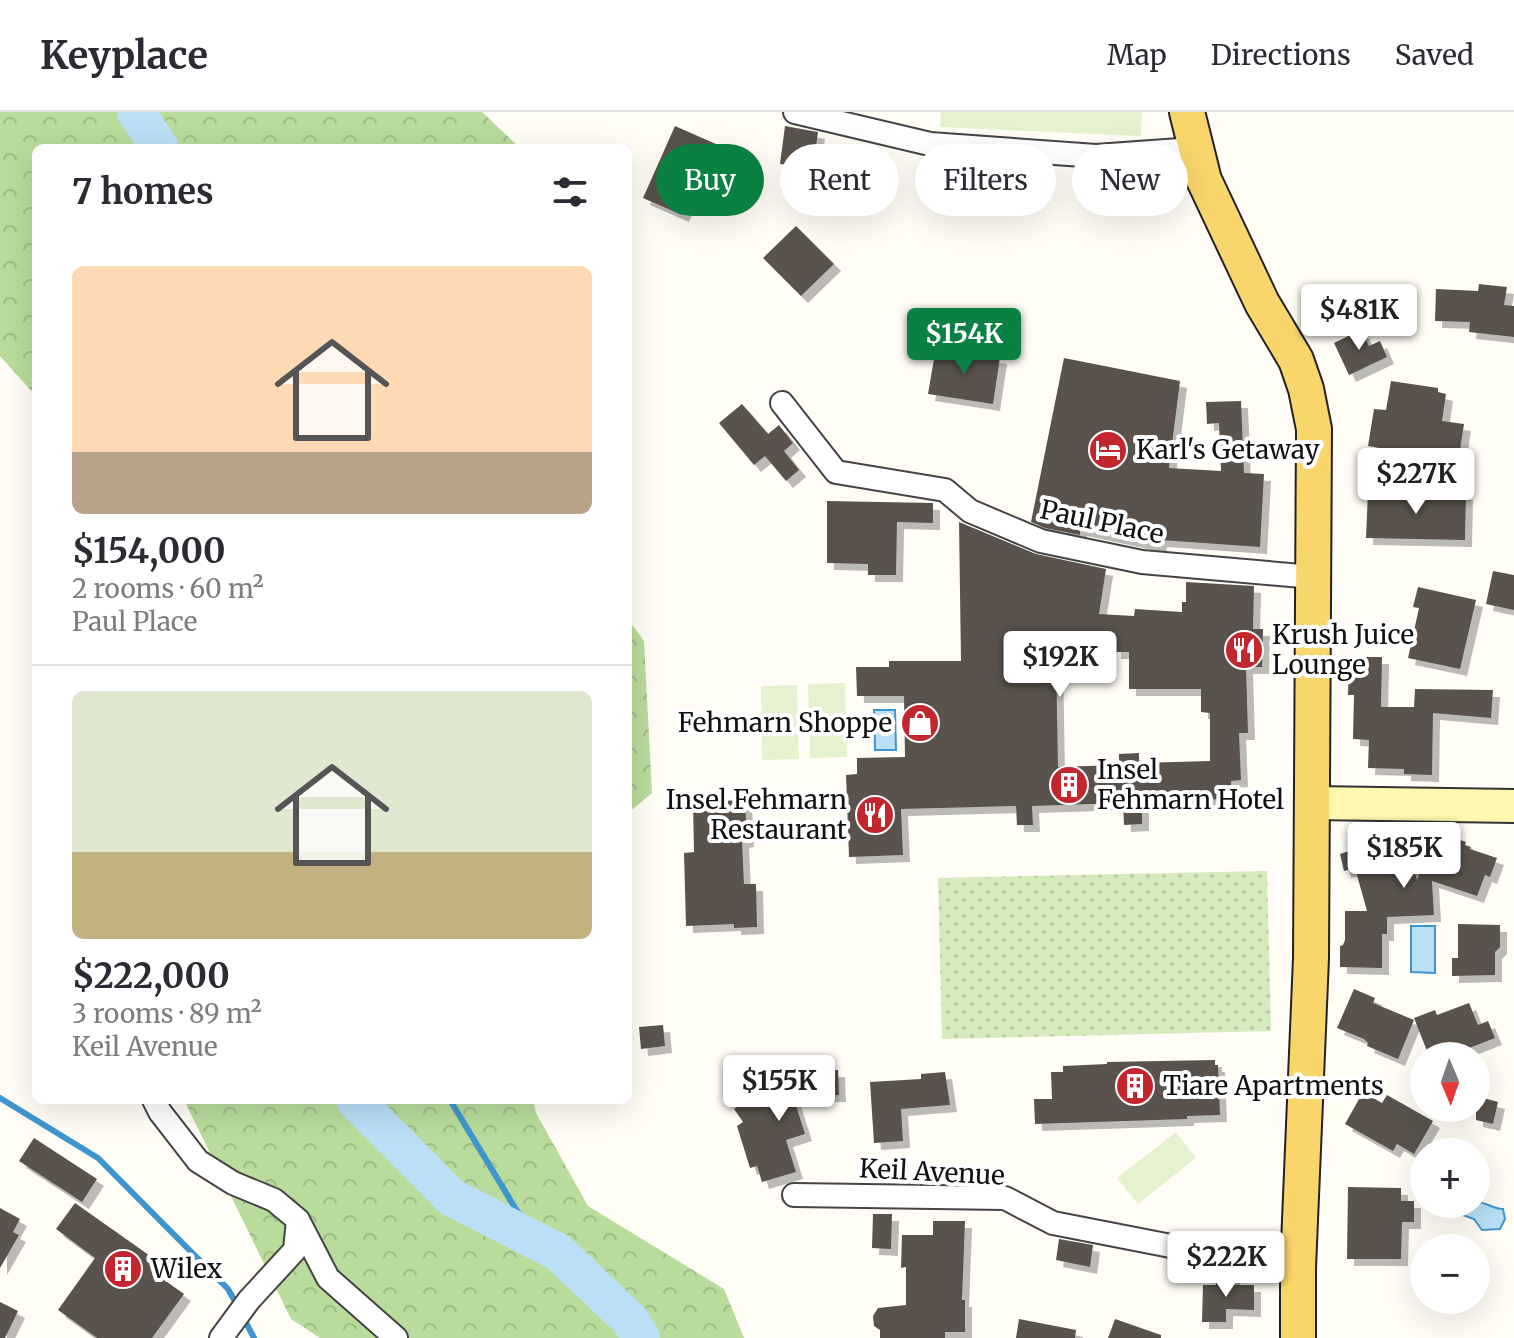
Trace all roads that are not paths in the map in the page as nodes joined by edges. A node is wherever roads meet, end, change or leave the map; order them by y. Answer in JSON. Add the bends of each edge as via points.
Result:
{"nodes":[{"id":1,"x":795,"y":112,"type":"edge"},
{"id":2,"x":1187,"y":112,"type":"edge"},
{"id":3,"x":1194,"y":149,"type":"junction"},
{"id":4,"x":782,"y":403,"type":"dead end"},
{"id":5,"x":1313,"y":577,"type":"junction"},
{"id":6,"x":1314,"y":803,"type":"junction"},
{"id":7,"x":1514,"y":806,"type":"edge"},
{"id":8,"x":156,"y":1104,"type":"edge"},
{"id":9,"x":794,"y":1195,"type":"dead end"},
{"id":10,"x":298,"y":1220,"type":"junction"},
{"id":11,"x":1298,"y":1268,"type":"junction"},
{"id":12,"x":221,"y":1338,"type":"edge"},
{"id":13,"x":396,"y":1338,"type":"edge"},
{"id":14,"x":1298,"y":1338,"type":"edge"}],
"edges":[{"from":1,"to":3,"type":"street","via":[[930,144],[1096,156]]},
{"from":2,"to":3,"type":"main road"},
{"from":3,"to":5,"type":"main road","via":[[1229,237],[1296,360],[1306,389],[1314,429]]},
{"from":4,"to":5,"type":"street","name":"Paul Place","via":[[836,472],[945,490],[970,511],[1041,541],[1142,562]]},
{"from":5,"to":6,"type":"main road"},
{"from":6,"to":7,"type":"main road"},
{"from":6,"to":11,"type":"main road"},
{"from":8,"to":10,"type":"street","via":[[198,1161],[274,1200]]},
{"from":9,"to":11,"type":"street","name":"Keil Avenue","via":[[1005,1198],[1053,1223]]},
{"from":10,"to":12,"type":"street","via":[[295,1250]]},
{"from":10,"to":13,"type":"street","via":[[328,1278]]},
{"from":11,"to":14,"type":"main road"}]}
